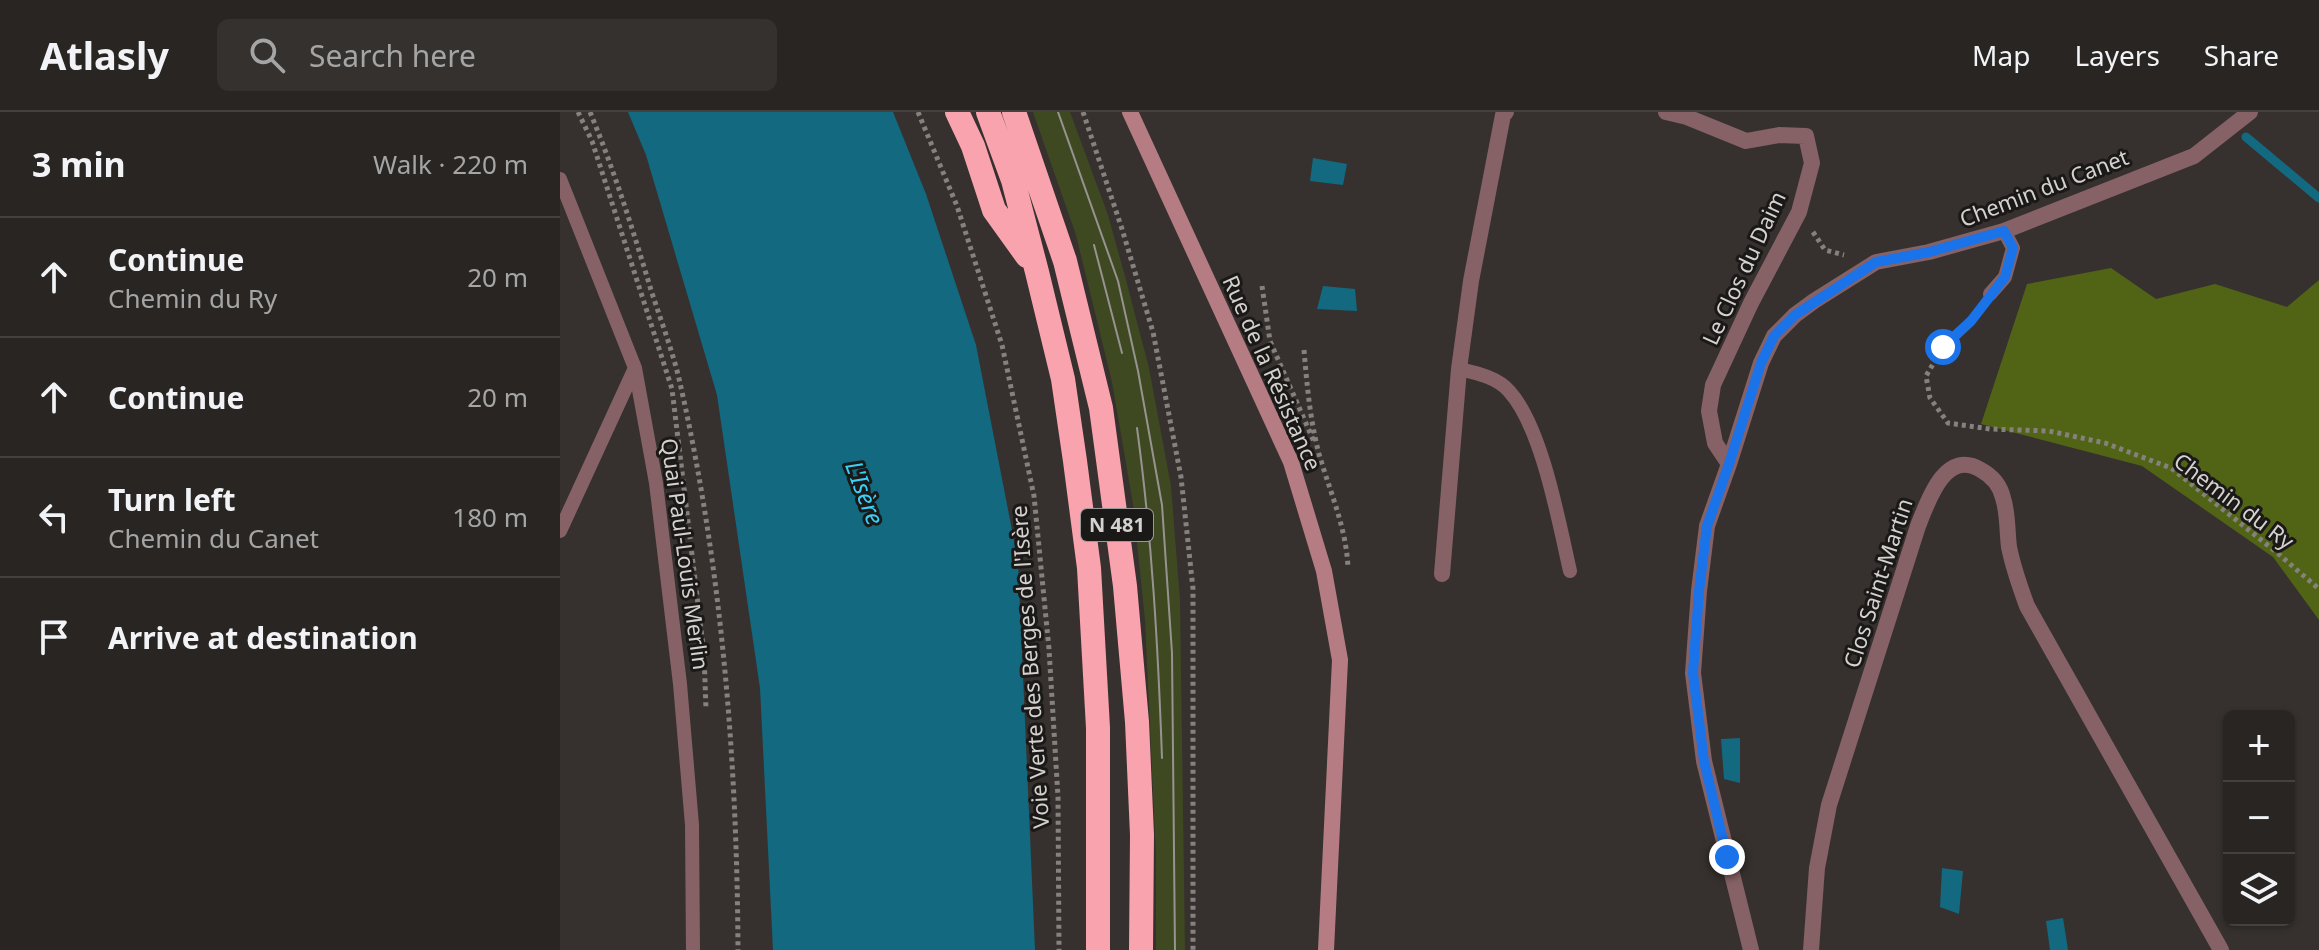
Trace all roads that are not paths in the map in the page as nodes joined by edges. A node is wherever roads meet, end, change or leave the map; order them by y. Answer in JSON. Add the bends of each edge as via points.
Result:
{"nodes":[{"id":1,"x":957,"y":112,"type":"edge"},
{"id":2,"x":988,"y":112,"type":"edge"},
{"id":3,"x":1014,"y":112,"type":"edge"},
{"id":4,"x":1130,"y":112,"type":"edge"},
{"id":5,"x":1506,"y":112,"type":"edge"},
{"id":6,"x":1666,"y":112,"type":"edge"},
{"id":7,"x":2250,"y":112,"type":"edge"},
{"id":8,"x":560,"y":179,"type":"edge"},
{"id":9,"x":2004,"y":231,"type":"junction"},
{"id":10,"x":1037,"y":272,"type":"junction"},
{"id":11,"x":1990,"y":294,"type":"road end"},
{"id":12,"x":635,"y":368,"type":"junction"},
{"id":13,"x":1459,"y":369,"type":"junction"},
{"id":14,"x":1729,"y":464,"type":"junction"},
{"id":15,"x":560,"y":531,"type":"edge"},
{"id":16,"x":1570,"y":571,"type":"dead end"},
{"id":17,"x":1442,"y":574,"type":"dead end"},
{"id":18,"x":693,"y":950,"type":"edge"},
{"id":19,"x":1098,"y":950,"type":"edge"},
{"id":20,"x":1141,"y":950,"type":"edge"},
{"id":21,"x":1326,"y":950,"type":"edge"},
{"id":22,"x":1751,"y":950,"type":"edge"},
{"id":23,"x":1811,"y":950,"type":"edge"},
{"id":24,"x":2221,"y":950,"type":"edge"}],
"edges":[{"from":1,"to":10,"type":"highway","via":[[994,210]]},
{"from":2,"to":10,"type":"highway","number":"N 481"},
{"from":3,"to":20,"type":"highway","number":"N 481","via":[[1065,261],[1101,408],[1137,722]]},
{"from":4,"to":21,"type":"street","name":"Rue de la Résistance","via":[[1291,462],[1324,571],[1340,660]]},
{"from":5,"to":13,"type":"street","via":[[1471,281]]},
{"from":6,"to":14,"type":"street","name":"Le Clos du Daim","via":[[1746,141],[1806,136],[1812,163],[1799,212],[1713,385],[1709,411],[1715,443]]},
{"from":7,"to":9,"type":"street","name":"Chemin du Canet","via":[[2194,156]]},
{"from":8,"to":12,"type":"lane","name":"Quai Paul-Louis Merlin"},
{"from":9,"to":11,"type":"lane","via":[[2013,248],[2005,277]]},
{"from":9,"to":14,"type":"street","name":"Chemin du Canet","via":[[1876,262],[1795,315],[1774,336],[1761,363]]},
{"from":10,"to":19,"type":"highway","number":"N 481","via":[[1063,379],[1089,568],[1098,728]]},
{"from":12,"to":15,"type":"lane"},
{"from":12,"to":18,"type":"lane","name":"Quai Paul-Louis Merlin","via":[[656,483],[680,684],[692,825]]},
{"from":13,"to":16,"type":"lane","via":[[1485,375],[1508,390],[1531,428]]},
{"from":13,"to":17,"type":"street"},
{"from":14,"to":22,"type":"street","name":"Chemin du Canet","via":[[1707,526],[1693,673],[1704,761]]},
{"from":23,"to":24,"type":"street","name":"Clos Saint-Martin","via":[[1817,868],[1829,805],[1918,526],[1940,480],[1962,464],[1994,479],[2027,606]]}]}
